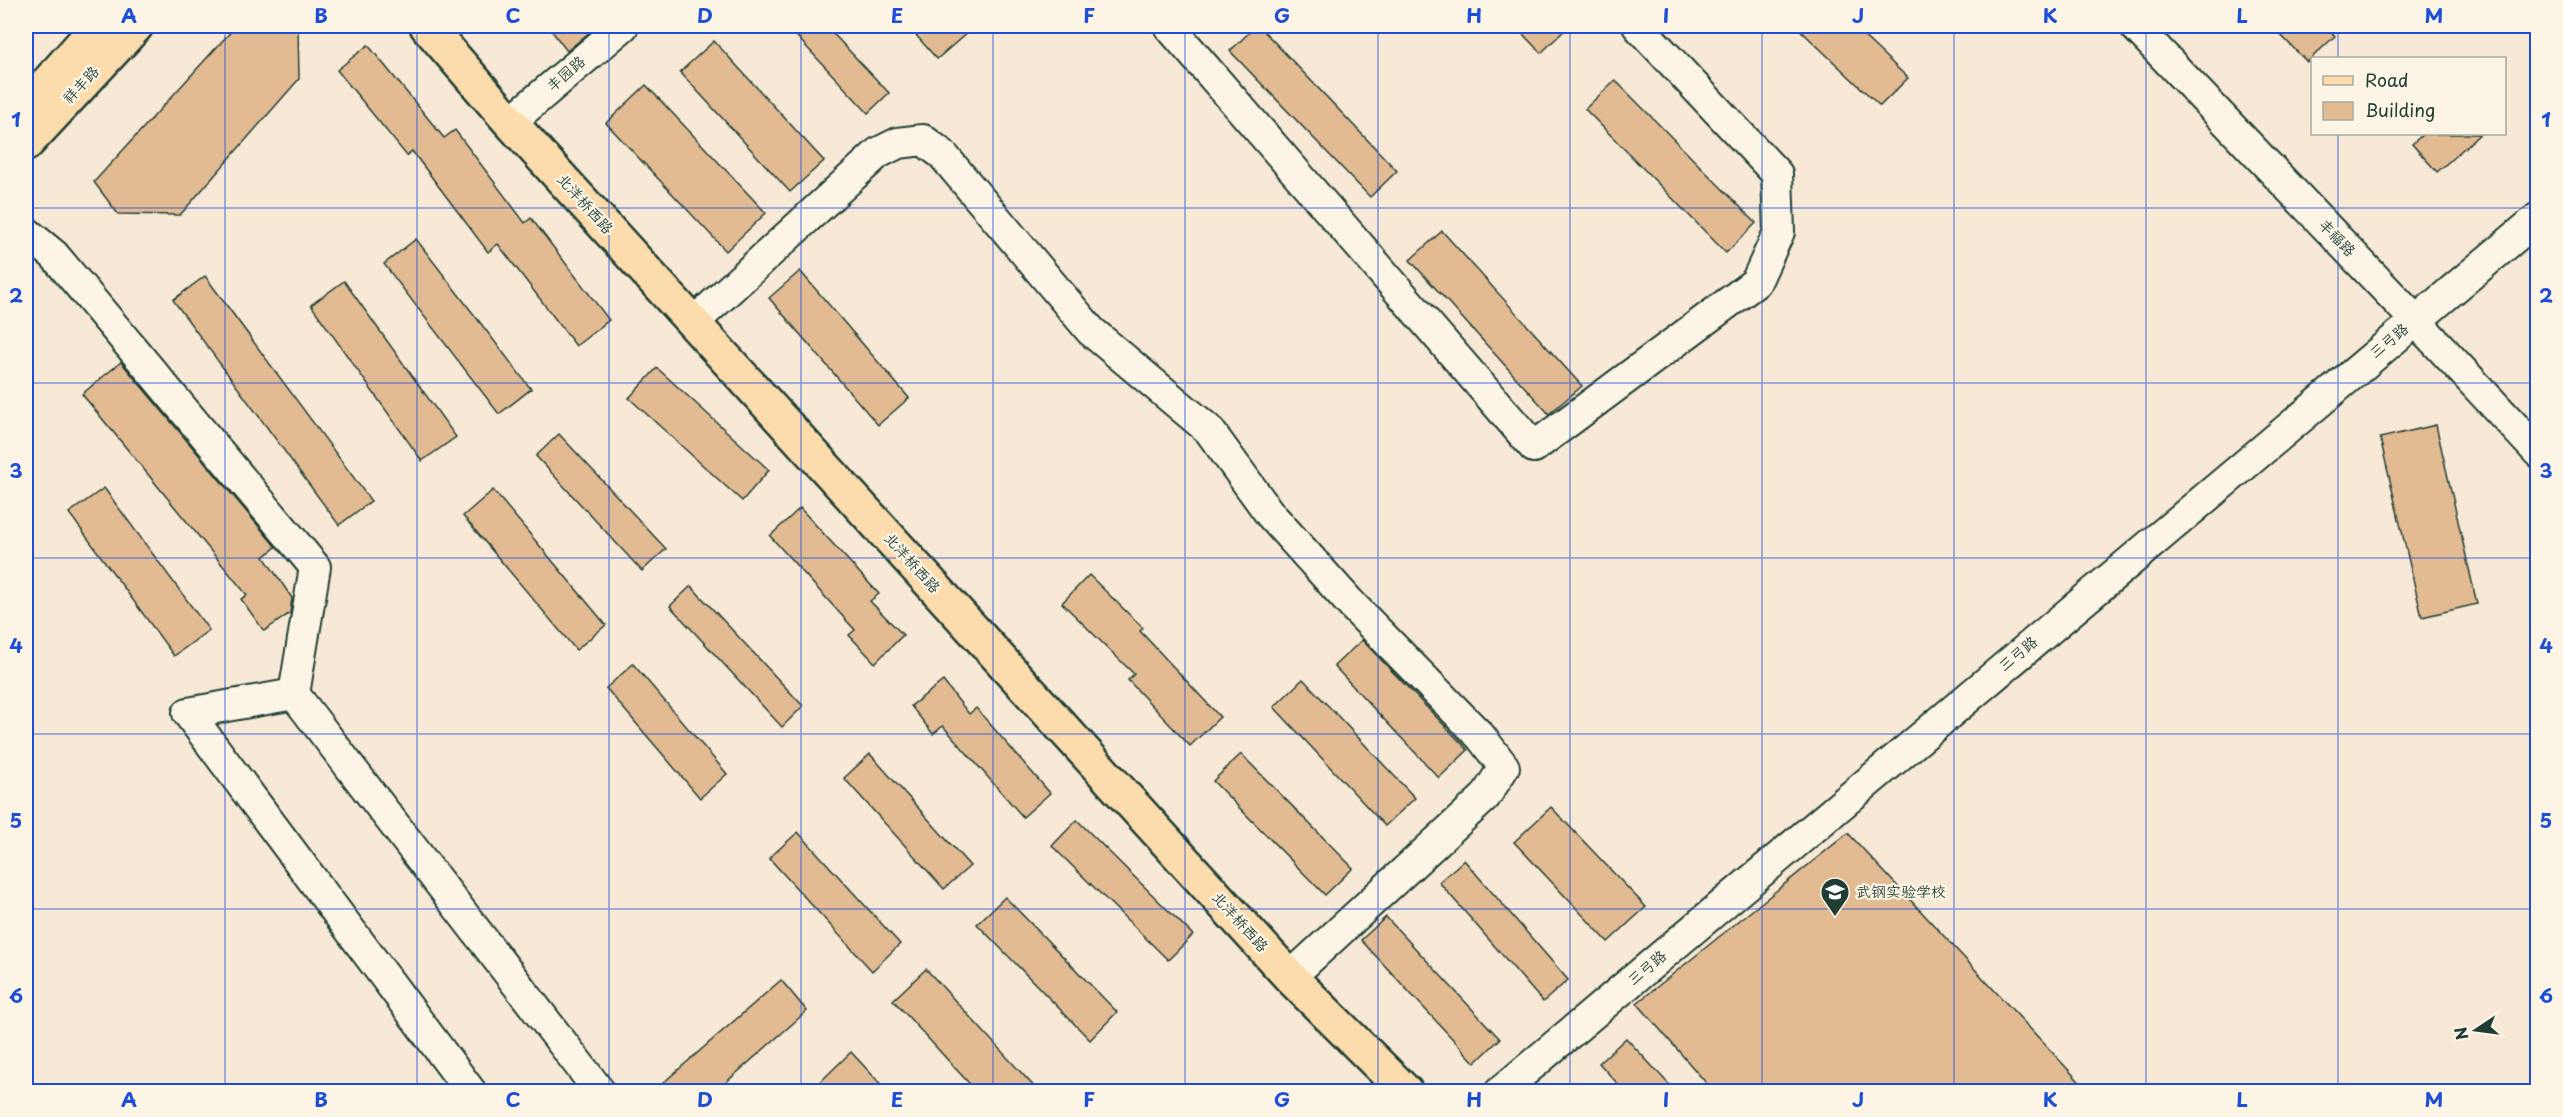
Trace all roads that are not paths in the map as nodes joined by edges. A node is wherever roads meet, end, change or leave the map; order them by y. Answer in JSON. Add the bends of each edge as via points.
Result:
{"nodes":[{"id":1,"x":98,"y":26,"type":"edge"},
{"id":2,"x":136,"y":26,"type":"edge"},
{"id":3,"x":427,"y":26,"type":"edge"},
{"id":4,"x":623,"y":26,"type":"edge"},
{"id":5,"x":1169,"y":26,"type":"edge"},
{"id":6,"x":1638,"y":26,"type":"edge"},
{"id":7,"x":2134,"y":26,"type":"edge"},
{"id":8,"x":26,"y":107,"type":"edge"},
{"id":9,"x":510,"y":122,"type":"junction"},
{"id":10,"x":26,"y":144,"type":"edge"},
{"id":11,"x":2538,"y":218,"type":"edge"},
{"id":12,"x":26,"y":232,"type":"edge"},
{"id":13,"x":2415,"y":320,"type":"junction"},
{"id":14,"x":693,"y":323,"type":"junction"},
{"id":15,"x":2538,"y":452,"type":"edge"},
{"id":16,"x":294,"y":694,"type":"junction"},
{"id":17,"x":1290,"y":977,"type":"junction"},
{"id":18,"x":471,"y":1092,"type":"edge"},
{"id":19,"x":600,"y":1092,"type":"edge"},
{"id":20,"x":1406,"y":1092,"type":"edge"},
{"id":21,"x":1500,"y":1092,"type":"edge"}],
"edges":[{"from":1,"to":8,"type":"main road","name":"祥丰路"},
{"from":2,"to":10,"type":"main road","name":"祥丰路"},
{"from":3,"to":9,"type":"main road","name":"北洋桥西路"},
{"from":4,"to":9,"type":"street","name":"丰园路"},
{"from":5,"to":6,"type":"street","via":[[1534,447],[1756,282],[1779,232],[1777,174]]},
{"from":7,"to":13,"type":"street","name":"丰福路"},
{"from":9,"to":14,"type":"main road","name":"北洋桥西路"},
{"from":11,"to":13,"type":"street","name":"三弓路"},
{"from":12,"to":16,"type":"street","via":[[54,255],[315,567]]},
{"from":13,"to":15,"type":"street","name":"丰福路"},
{"from":13,"to":21,"type":"street","name":"三弓路"},
{"from":14,"to":17,"type":"main road","name":"北洋桥西路"},
{"from":14,"to":17,"type":"street","via":[[878,153],[898,143],[922,140],[942,154],[1092,331],[1209,430],[1270,514],[1481,737],[1504,767],[1485,797]]},
{"from":16,"to":18,"type":"street","via":[[188,713]]},
{"from":16,"to":19,"type":"street"},
{"from":17,"to":20,"type":"main road","name":"北洋桥西路"}]}
